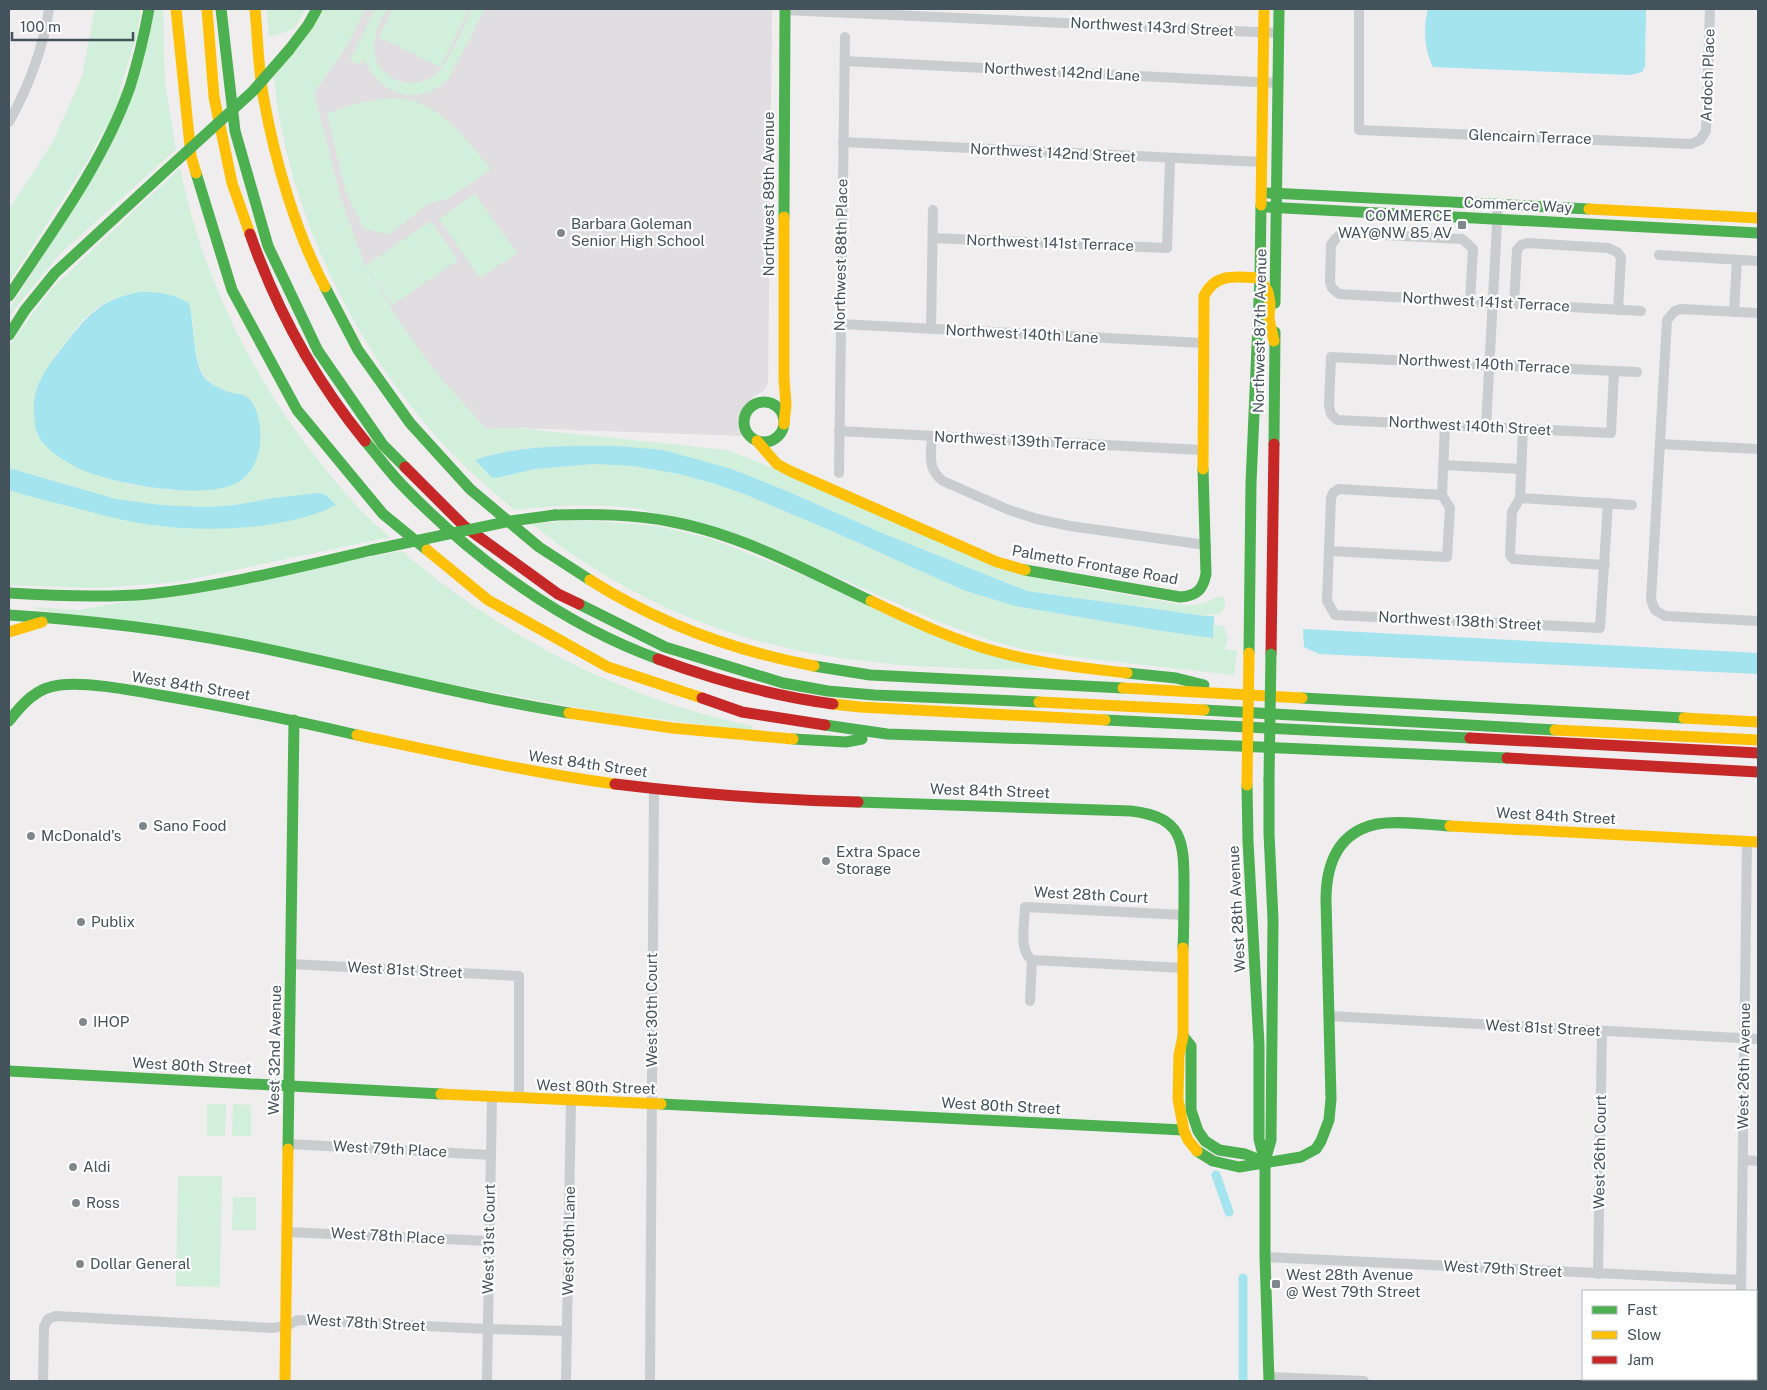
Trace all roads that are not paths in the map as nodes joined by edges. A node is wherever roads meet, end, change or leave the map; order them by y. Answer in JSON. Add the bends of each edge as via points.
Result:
{"nodes":[{"id":1,"x":48,"y":9,"type":"edge"},
{"id":2,"x":149,"y":9,"type":"edge"},
{"id":3,"x":176,"y":9,"type":"edge"},
{"id":4,"x":207,"y":9,"type":"edge"},
{"id":5,"x":220,"y":9,"type":"edge"},
{"id":6,"x":255,"y":9,"type":"edge"},
{"id":7,"x":316,"y":9,"type":"edge"},
{"id":8,"x":785,"y":9,"type":"edge"},
{"id":9,"x":1264,"y":9,"type":"edge"},
{"id":10,"x":1279,"y":9,"type":"edge"},
{"id":11,"x":1359,"y":9,"type":"edge"},
{"id":12,"x":1710,"y":9,"type":"edge"},
{"id":13,"x":1264,"y":32,"type":"junction"},
{"id":14,"x":1278,"y":33,"type":"junction"},
{"id":15,"x":846,"y":37,"type":"dead end"},
{"id":16,"x":845,"y":61,"type":"junction"},
{"id":17,"x":1263,"y":82,"type":"junction"},
{"id":18,"x":1278,"y":83,"type":"junction"},
{"id":19,"x":9,"y":122,"type":"edge"},
{"id":20,"x":1700,"y":140,"type":"joint"},
{"id":21,"x":843,"y":142,"type":"junction"},
{"id":22,"x":1170,"y":158,"type":"junction"},
{"id":23,"x":1262,"y":162,"type":"junction"},
{"id":24,"x":1262,"y":193,"type":"junction"},
{"id":25,"x":1277,"y":194,"type":"junction"},
{"id":26,"x":1498,"y":205,"type":"junction"},
{"id":27,"x":1262,"y":207,"type":"junction"},
{"id":28,"x":1276,"y":208,"type":"junction"},
{"id":29,"x":933,"y":210,"type":"dead end"},
{"id":30,"x":1758,"y":218,"type":"edge"},
{"id":31,"x":1497,"y":219,"type":"junction"},
{"id":32,"x":1758,"y":233,"type":"edge"},
{"id":33,"x":933,"y":238,"type":"junction"},
{"id":34,"x":1659,"y":255,"type":"dead end"},
{"id":35,"x":1737,"y":260,"type":"junction"},
{"id":36,"x":1758,"y":261,"type":"edge"},
{"id":37,"x":1260,"y":278,"type":"junction"},
{"id":38,"x":9,"y":296,"type":"edge"},
{"id":39,"x":1470,"y":301,"type":"junction"},
{"id":40,"x":1492,"y":303,"type":"junction"},
{"id":41,"x":1514,"y":304,"type":"junction"},
{"id":42,"x":1618,"y":310,"type":"junction"},
{"id":43,"x":1641,"y":311,"type":"dead end"},
{"id":44,"x":1734,"y":312,"type":"junction"},
{"id":45,"x":1758,"y":313,"type":"edge"},
{"id":46,"x":840,"y":324,"type":"junction"},
{"id":47,"x":931,"y":329,"type":"junction"},
{"id":48,"x":9,"y":335,"type":"edge"},
{"id":49,"x":1274,"y":340,"type":"junction"},
{"id":50,"x":1203,"y":343,"type":"junction"},
{"id":51,"x":1489,"y":364,"type":"junction"},
{"id":52,"x":1614,"y":370,"type":"junction"},
{"id":53,"x":1637,"y":372,"type":"dead end"},
{"id":54,"x":784,"y":379,"type":"junction"},
{"id":55,"x":760,"y":402,"type":"junction"},
{"id":56,"x":1331,"y":414,"type":"joint"},
{"id":57,"x":1445,"y":425,"type":"junction"},
{"id":58,"x":1486,"y":427,"type":"junction"},
{"id":59,"x":783,"y":428,"type":"junction"},
{"id":60,"x":1523,"y":428,"type":"junction"},
{"id":61,"x":839,"y":431,"type":"junction"},
{"id":62,"x":932,"y":436,"type":"junction"},
{"id":63,"x":757,"y":442,"type":"junction"},
{"id":64,"x":1660,"y":444,"type":"junction"},
{"id":65,"x":1758,"y":449,"type":"edge"},
{"id":66,"x":1202,"y":450,"type":"junction"},
{"id":67,"x":1443,"y":465,"type":"junction"},
{"id":68,"x":1521,"y":469,"type":"junction"},
{"id":69,"x":790,"y":471,"type":"junction"},
{"id":70,"x":839,"y":473,"type":"dead end"},
{"id":71,"x":1442,"y":494,"type":"junction"},
{"id":72,"x":1520,"y":498,"type":"junction"},
{"id":73,"x":1608,"y":503,"type":"junction"},
{"id":74,"x":1632,"y":505,"type":"dead end"},
{"id":75,"x":1206,"y":545,"type":"junction"},
{"id":76,"x":1329,"y":551,"type":"junction"},
{"id":77,"x":1604,"y":565,"type":"junction"},
{"id":78,"x":9,"y":593,"type":"edge"},
{"id":79,"x":9,"y":615,"type":"edge"},
{"id":80,"x":57,"y":618,"type":"junction"},
{"id":81,"x":1758,"y":622,"type":"edge"},
{"id":82,"x":9,"y":632,"type":"edge"},
{"id":83,"x":1249,"y":653,"type":"joint"},
{"id":84,"x":1271,"y":654,"type":"joint"},
{"id":85,"x":1233,"y":693,"type":"junction"},
{"id":86,"x":294,"y":720,"type":"junction"},
{"id":87,"x":9,"y":721,"type":"edge"},
{"id":88,"x":1758,"y":722,"type":"edge"},
{"id":89,"x":887,"y":734,"type":"junction"},
{"id":90,"x":1758,"y":740,"type":"edge"},
{"id":91,"x":1758,"y":753,"type":"edge"},
{"id":92,"x":1758,"y":772,"type":"edge"},
{"id":93,"x":654,"y":789,"type":"junction"},
{"id":94,"x":1753,"y":842,"type":"edge"},
{"id":95,"x":1184,"y":915,"type":"junction"},
{"id":96,"x":1032,"y":960,"type":"junction"},
{"id":97,"x":291,"y":964,"type":"junction"},
{"id":98,"x":1184,"y":968,"type":"junction"},
{"id":99,"x":1030,"y":1001,"type":"dead end"},
{"id":100,"x":1328,"y":1016,"type":"junction"},
{"id":101,"x":1602,"y":1031,"type":"junction"},
{"id":102,"x":1183,"y":1036,"type":"junction"},
{"id":103,"x":1744,"y":1038,"type":"junction"},
{"id":104,"x":1758,"y":1039,"type":"edge"},
{"id":105,"x":9,"y":1071,"type":"edge"},
{"id":106,"x":290,"y":1086,"type":"junction"},
{"id":107,"x":492,"y":1097,"type":"junction"},
{"id":108,"x":519,"y":1098,"type":"junction"},
{"id":109,"x":572,"y":1101,"type":"junction"},
{"id":110,"x":652,"y":1104,"type":"junction"},
{"id":111,"x":1183,"y":1130,"type":"junction"},
{"id":112,"x":288,"y":1144,"type":"junction"},
{"id":113,"x":491,"y":1155,"type":"junction"},
{"id":114,"x":1743,"y":1160,"type":"junction"},
{"id":115,"x":1758,"y":1161,"type":"edge"},
{"id":116,"x":1265,"y":1162,"type":"junction"},
{"id":117,"x":287,"y":1232,"type":"junction"},
{"id":118,"x":489,"y":1241,"type":"junction"},
{"id":119,"x":1265,"y":1257,"type":"junction"},
{"id":120,"x":1598,"y":1274,"type":"junction"},
{"id":121,"x":1741,"y":1286,"type":"edge"},
{"id":122,"x":286,"y":1326,"type":"junction"},
{"id":123,"x":488,"y":1330,"type":"junction"},
{"id":124,"x":567,"y":1331,"type":"junction"},
{"id":125,"x":1269,"y":1379,"type":"edge"},
{"id":126,"x":43,"y":1381,"type":"edge"},
{"id":127,"x":286,"y":1381,"type":"edge"},
{"id":128,"x":487,"y":1381,"type":"edge"},
{"id":129,"x":566,"y":1381,"type":"edge"},
{"id":130,"x":650,"y":1381,"type":"edge"},
{"id":131,"x":1354,"y":1381,"type":"edge"},
{"id":132,"x":1364,"y":1381,"type":"edge"}],
"edges":[{"from":1,"to":19,"type":"street","via":[[36,64]]},
{"from":2,"to":38,"type":"main road","via":[[137,65],[112,133]]},
{"from":3,"to":89,"type":"main road","via":[[179,79],[191,161],[231,287],[255,339],[289,398],[330,454],[381,512],[476,594],[540,633],[609,666],[679,693],[756,715]]},
{"from":4,"to":91,"type":"main road","via":[[216,110],[233,188],[271,291],[315,373],[377,458],[441,524],[530,594],[609,638],[656,659],[732,684],[782,696],[860,707]]},
{"from":5,"to":90,"type":"main road","via":[[226,88],[247,187],[289,297],[332,375],[390,452],[457,520],[528,576],[580,608],[630,633],[722,668],[787,684],[839,692]]},
{"from":6,"to":85,"type":"main road","via":[[262,90],[275,156],[296,223],[332,305],[374,377],[422,438],[465,485],[544,551],[596,585],[654,615],[721,642],[793,662],[896,677]]},
{"from":7,"to":48,"type":"main road","bridge":true,"via":[[289,50],[253,91],[55,273]]},
{"from":8,"to":13,"type":"street","name":"Northwest 143rd Street"},
{"from":8,"to":54,"type":"main road","name":"Northwest 89th Avenue"},
{"from":9,"to":13,"type":"main road","name":"Northwest 87th Avenue"},
{"from":10,"to":14,"type":"main road","name":"Northwest 87th Avenue"},
{"from":11,"to":20,"type":"street","name":"Glencairn Terrace","via":[[1359,130],[1690,144]]},
{"from":12,"to":20,"type":"street","name":"Ardoch Place","via":[[1706,131]]},
{"from":13,"to":14,"type":"street","name":"Northwest 143rd Street"},
{"from":13,"to":17,"type":"main road","name":"Northwest 87th Avenue"},
{"from":14,"to":18,"type":"main road","name":"Northwest 87th Avenue"},
{"from":15,"to":16,"type":"street","name":"Northwest 88th Place"},
{"from":16,"to":17,"type":"street","name":"Northwest 142nd Lane"},
{"from":16,"to":21,"type":"street","name":"Northwest 88th Place"},
{"from":17,"to":18,"type":"street","name":"Northwest 142nd Lane"},
{"from":17,"to":23,"type":"main road","name":"Northwest 87th Avenue"},
{"from":18,"to":25,"type":"main road","name":"Northwest 87th Avenue"},
{"from":21,"to":22,"type":"street","name":"Northwest 142nd Street"},
{"from":21,"to":46,"type":"street","name":"Northwest 88th Place"},
{"from":22,"to":23,"type":"street","name":"Northwest 142nd Street"},
{"from":22,"to":33,"type":"street","name":"Northwest 141st Terrace","via":[[1167,248]]},
{"from":23,"to":24,"type":"main road","name":"Northwest 87th Avenue"},
{"from":24,"to":25,"type":"main road","name":"Commerce Way"},
{"from":24,"to":27,"type":"main road","name":"Northwest 87th Avenue"},
{"from":25,"to":26,"type":"main road","name":"Commerce Way"},
{"from":25,"to":28,"type":"main road","name":"Northwest 87th Avenue"},
{"from":26,"to":30,"type":"main road","name":"Commerce Way"},
{"from":26,"to":31,"type":"street"},
{"from":27,"to":28,"type":"main road","name":"Commerce Way"},
{"from":27,"to":37,"type":"main road","name":"Northwest 87th Avenue"},
{"from":28,"to":31,"type":"main road","name":"Commerce Way"},
{"from":28,"to":49,"type":"main road","name":"Northwest 87th Avenue"},
{"from":29,"to":33,"type":"street"},
{"from":31,"to":32,"type":"main road","name":"Commerce Way"},
{"from":31,"to":40,"type":"street"},
{"from":33,"to":47,"type":"street"},
{"from":34,"to":35,"type":"street"},
{"from":35,"to":36,"type":"street"},
{"from":35,"to":44,"type":"street"},
{"from":37,"to":49,"type":"main road","via":[[1268,292]]},
{"from":37,"to":50,"type":"main road","name":"Palmetto Frontage Road","via":[[1222,278],[1208,286],[1204,296]]},
{"from":37,"to":83,"type":"main road","name":"Northwest 87th Avenue","via":[[1251,483]]},
{"from":39,"to":39,"type":"street","name":"Northwest 141st Terrace","via":[[1473,250],[1462,239],[1342,233],[1331,245],[1330,282],[1339,294]]},
{"from":39,"to":40,"type":"street","name":"Northwest 141st Terrace"},
{"from":40,"to":41,"type":"street","name":"Northwest 141st Terrace"},
{"from":40,"to":51,"type":"street"},
{"from":41,"to":42,"type":"street","name":"Northwest 141st Terrace"},
{"from":41,"to":42,"type":"street","via":[[1517,250],[1528,243],[1608,248],[1616,252],[1621,257]]},
{"from":42,"to":43,"type":"street","name":"Northwest 141st Terrace"},
{"from":44,"to":45,"type":"street"},
{"from":44,"to":64,"type":"street","via":[[1681,309],[1667,320]]},
{"from":46,"to":47,"type":"street","name":"Northwest 140th Lane"},
{"from":46,"to":61,"type":"street","name":"Northwest 88th Place"},
{"from":47,"to":50,"type":"street","name":"Northwest 140th Lane"},
{"from":49,"to":84,"type":"main road","name":"Northwest 87th Avenue"},
{"from":50,"to":66,"type":"main road","name":"Palmetto Frontage Road"},
{"from":51,"to":52,"type":"street","name":"Northwest 140th Terrace"},
{"from":51,"to":56,"type":"street","name":"Northwest 140th Terrace","via":[[1331,357]]},
{"from":51,"to":58,"type":"street"},
{"from":52,"to":53,"type":"street","name":"Northwest 140th Terrace"},
{"from":52,"to":60,"type":"street","name":"Northwest 140th Street","via":[[1611,433]]},
{"from":54,"to":55,"type":"main road","via":[[774,395]]},
{"from":54,"to":59,"type":"main road","name":"Northwest 89th Avenue","via":[[786,405]]},
{"from":55,"to":59,"type":"main road","via":[[778,407],[784,418]]},
{"from":55,"to":63,"type":"main road","via":[[746,412],[743,425]]},
{"from":56,"to":57,"type":"street","name":"Northwest 140th Street","via":[[1337,420]]},
{"from":57,"to":58,"type":"street","name":"Northwest 140th Street"},
{"from":57,"to":67,"type":"street"},
{"from":58,"to":60,"type":"street","name":"Northwest 140th Street"},
{"from":59,"to":63,"type":"main road","via":[[774,440]]},
{"from":59,"to":69,"type":"main road","via":[[779,455]]},
{"from":60,"to":68,"type":"street"},
{"from":61,"to":62,"type":"street","name":"Northwest 139th Terrace"},
{"from":61,"to":70,"type":"street","name":"Northwest 88th Place"},
{"from":62,"to":66,"type":"street","name":"Northwest 139th Terrace"},
{"from":62,"to":75,"type":"street","via":[[931,464],[936,476],[1009,510],[1070,526]]},
{"from":63,"to":69,"type":"main road","name":"Palmetto Frontage Road","via":[[777,464]]},
{"from":64,"to":65,"type":"street"},
{"from":64,"to":81,"type":"street","via":[[1653,607],[1667,617]]},
{"from":66,"to":75,"type":"main road","name":"Palmetto Frontage Road"},
{"from":67,"to":68,"type":"street"},
{"from":67,"to":71,"type":"street"},
{"from":68,"to":72,"type":"street"},
{"from":69,"to":75,"type":"main road","name":"Palmetto Frontage Road","via":[[997,562],[1039,573],[1190,596],[1199,593],[1205,584]]},
{"from":71,"to":76,"type":"street","via":[[1340,489],[1330,498]]},
{"from":71,"to":76,"type":"street","via":[[1450,508],[1447,557]]},
{"from":72,"to":73,"type":"street"},
{"from":72,"to":77,"type":"street","via":[[1512,512],[1510,555],[1514,559]]},
{"from":73,"to":74,"type":"street"},
{"from":73,"to":77,"type":"street"},
{"from":76,"to":77,"type":"street","name":"Northwest 138th Street","via":[[1327,601],[1335,615],[1600,628]]},
{"from":78,"to":85,"type":"main road","bridge":true,"via":[[86,597],[190,589],[511,521],[598,514],[647,518],[690,526],[733,540],[924,625],[984,648],[1071,666],[1182,679]]},
{"from":79,"to":80,"type":"main road"},
{"from":80,"to":82,"type":"main road"},
{"from":80,"to":89,"type":"main road","via":[[231,642],[486,698],[636,723],[718,733],[846,742]]},
{"from":83,"to":116,"type":"main road","name":"West 28th Avenue","bridge":true,"via":[[1248,841],[1260,1045],[1259,1139]]},
{"from":84,"to":116,"type":"main road","name":"West 28th Avenue","bridge":true,"via":[[1271,1140]]},
{"from":85,"to":88,"type":"main road"},
{"from":86,"to":87,"type":"main road","name":"West 84th Street","via":[[158,694],[71,684],[52,687],[34,695]]},
{"from":86,"to":93,"type":"main road","name":"West 84th Street","via":[[477,761]]},
{"from":86,"to":97,"type":"main road","name":"West 32nd Avenue"},
{"from":89,"to":92,"type":"main road","via":[[1352,750]]},
{"from":93,"to":95,"type":"main road","name":"West 84th Street","via":[[792,800],[1152,814],[1169,823],[1177,833],[1184,853]]},
{"from":93,"to":110,"type":"street","name":"West 30th Court"},
{"from":94,"to":100,"type":"main road","name":"West 84th Street","via":[[1388,823],[1371,825],[1353,833],[1336,850],[1329,865]]},
{"from":94,"to":103,"type":"street","name":"West 26th Avenue"},
{"from":95,"to":96,"type":"street","name":"West 28th Court","via":[[1025,907],[1024,950]]},
{"from":95,"to":98,"type":"main road"},
{"from":96,"to":98,"type":"street"},
{"from":96,"to":99,"type":"street"},
{"from":97,"to":106,"type":"main road","name":"West 32nd Avenue"},
{"from":97,"to":108,"type":"street","name":"West 81st Street","via":[[520,976]]},
{"from":98,"to":102,"type":"main road"},
{"from":100,"to":101,"type":"street","name":"West 81st Street"},
{"from":100,"to":116,"type":"main road","via":[[1331,1099],[1325,1133],[1313,1150],[1301,1158]]},
{"from":101,"to":103,"type":"street","name":"West 81st Street"},
{"from":101,"to":120,"type":"street","name":"West 26th Court"},
{"from":102,"to":111,"type":"main road","via":[[1179,1046],[1178,1096]]},
{"from":102,"to":116,"type":"main road","via":[[1190,1046],[1191,1110],[1198,1132],[1219,1150],[1245,1154]]},
{"from":103,"to":104,"type":"street","name":"West 81st Street"},
{"from":103,"to":114,"type":"street","name":"West 26th Avenue"},
{"from":105,"to":106,"type":"main road","name":"West 80th Street"},
{"from":106,"to":107,"type":"main road","name":"West 80th Street"},
{"from":106,"to":112,"type":"main road","name":"West 32nd Avenue"},
{"from":107,"to":108,"type":"main road","name":"West 80th Street"},
{"from":107,"to":113,"type":"street","name":"West 31st Court"},
{"from":108,"to":109,"type":"main road","name":"West 80th Street"},
{"from":109,"to":110,"type":"main road","name":"West 80th Street"},
{"from":109,"to":124,"type":"street","name":"West 30th Lane"},
{"from":110,"to":111,"type":"main road","name":"West 80th Street"},
{"from":110,"to":130,"type":"street","name":"West 30th Court"},
{"from":111,"to":116,"type":"main road","via":[[1197,1151],[1219,1163],[1244,1167]]},
{"from":112,"to":113,"type":"street","name":"West 79th Place"},
{"from":112,"to":117,"type":"main road","name":"West 32nd Avenue"},
{"from":113,"to":118,"type":"street","name":"West 31st Court"},
{"from":114,"to":115,"type":"street"},
{"from":114,"to":121,"type":"street","name":"West 26th Avenue"},
{"from":116,"to":119,"type":"main road","name":"West 28th Avenue"},
{"from":117,"to":118,"type":"street","name":"West 78th Place"},
{"from":117,"to":122,"type":"main road","name":"West 32nd Avenue"},
{"from":118,"to":123,"type":"street","name":"West 31st Court"},
{"from":119,"to":120,"type":"street","name":"West 79th Street"},
{"from":119,"to":125,"type":"main road","name":"West 28th Avenue"},
{"from":120,"to":121,"type":"street","name":"West 79th Street"},
{"from":122,"to":123,"type":"street","name":"West 78th Street","via":[[298,1320]]},
{"from":122,"to":126,"type":"street","name":"West 78th Street","via":[[272,1328],[56,1316],[48,1319],[44,1328]]},
{"from":122,"to":127,"type":"main road","name":"West 32nd Avenue"},
{"from":123,"to":124,"type":"street","name":"West 78th Street"},
{"from":123,"to":128,"type":"street","name":"West 31st Court"},
{"from":124,"to":129,"type":"street","name":"West 30th Lane"},
{"from":125,"to":131,"type":"street"},
{"from":131,"to":132,"type":"street"}]}
